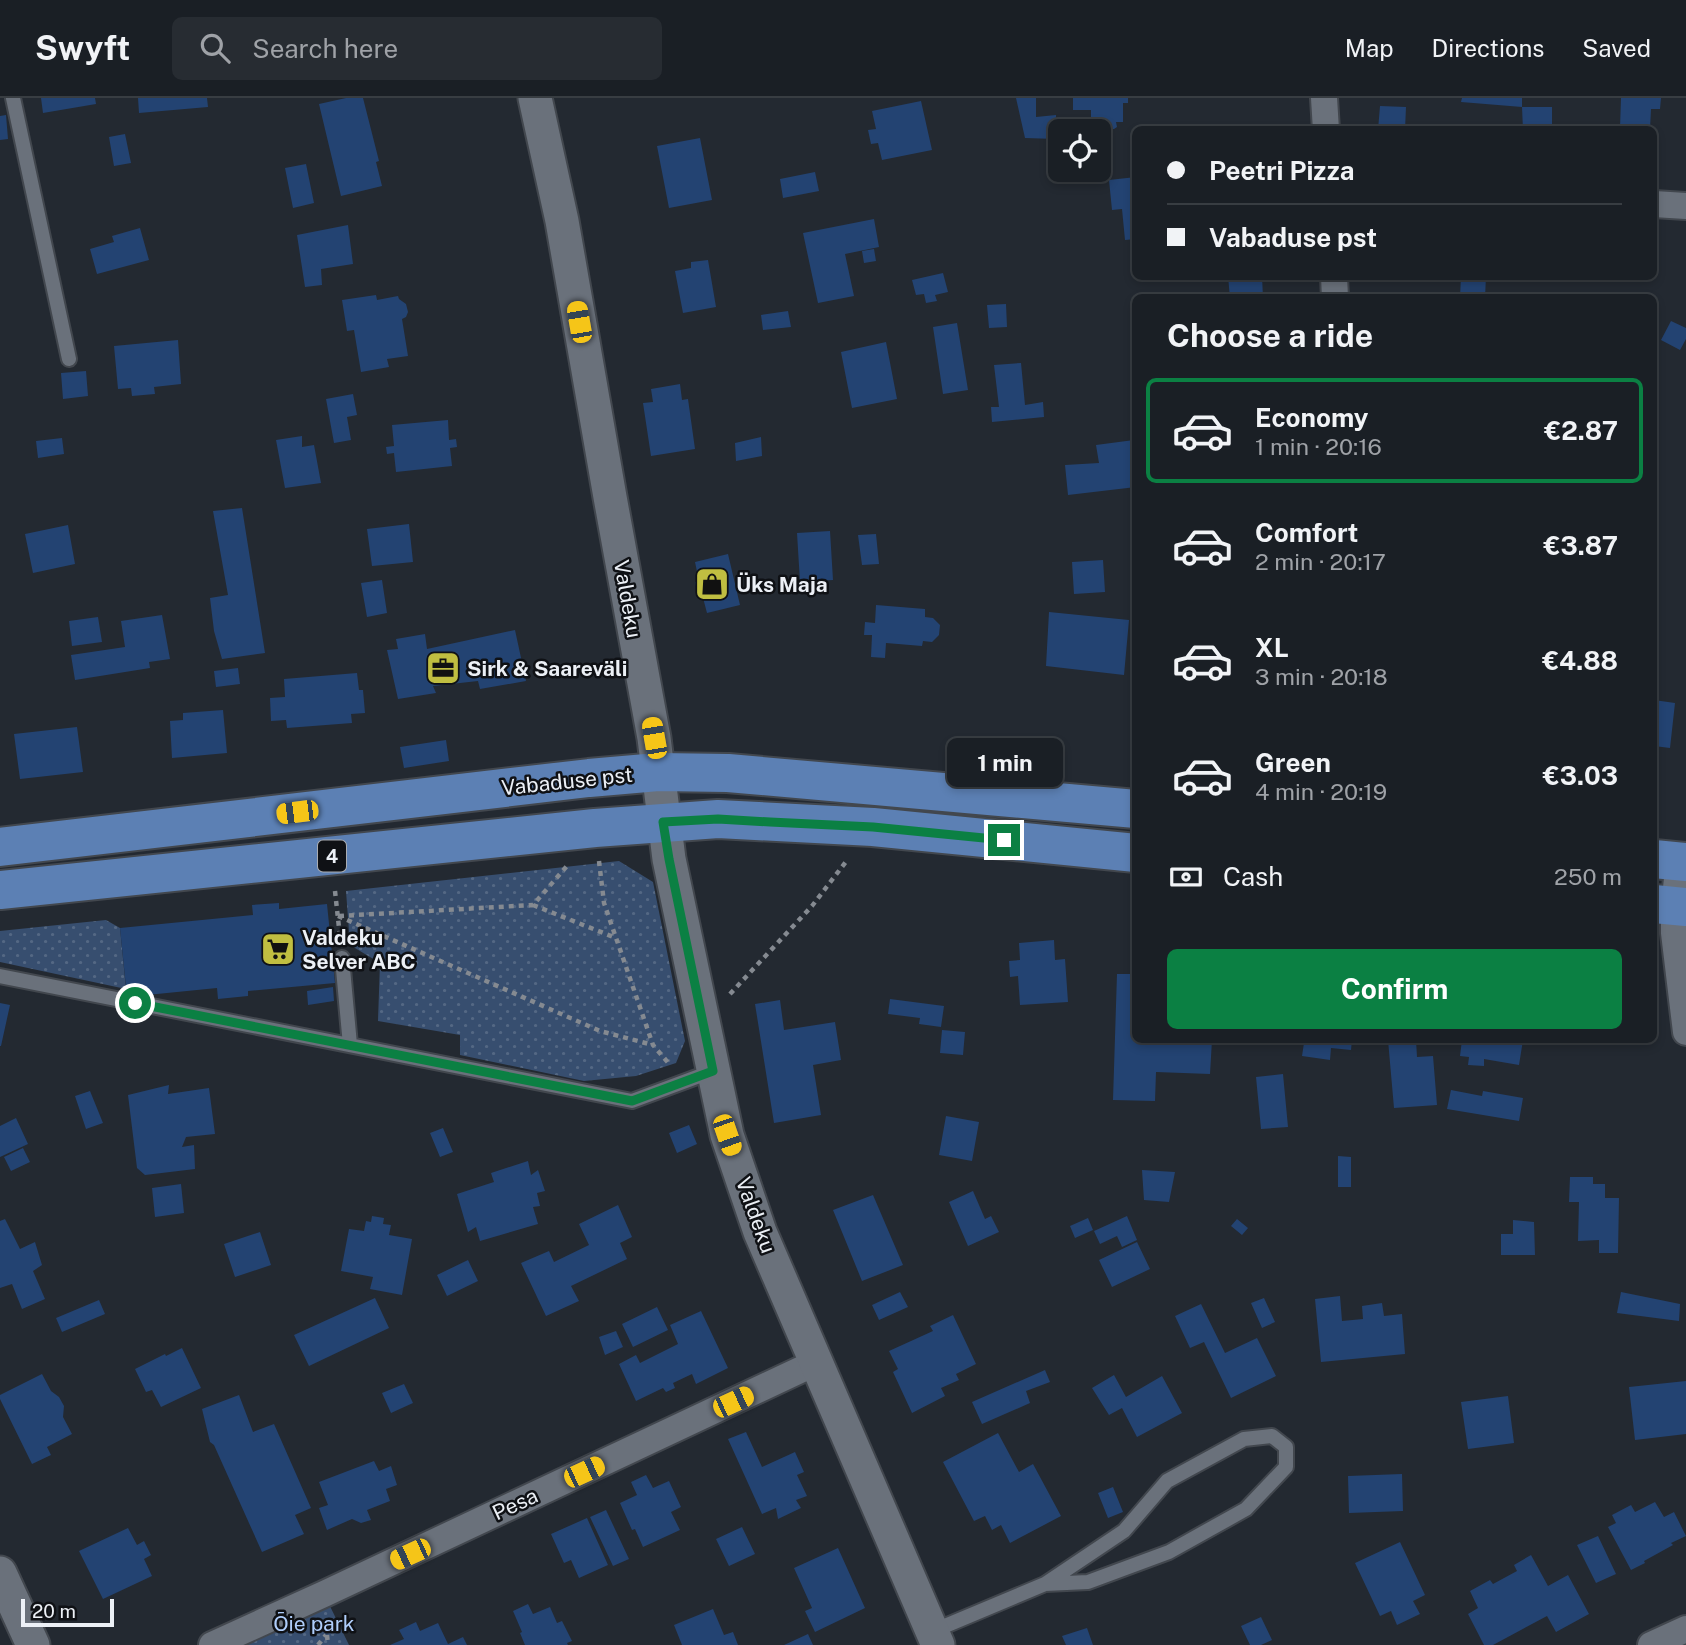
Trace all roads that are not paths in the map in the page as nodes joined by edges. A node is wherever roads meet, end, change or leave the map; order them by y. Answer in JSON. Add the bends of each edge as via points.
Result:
{"nodes":[{"id":1,"x":13,"y":98,"type":"edge"},
{"id":2,"x":535,"y":98,"type":"edge"},
{"id":3,"x":1324,"y":98,"type":"edge"},
{"id":4,"x":1326,"y":126,"type":"edge"},
{"id":5,"x":1657,"y":204,"type":"edge"},
{"id":6,"x":1686,"y":206,"type":"edge"},
{"id":7,"x":69,"y":359,"type":"dead end"},
{"id":8,"x":658,"y":772,"type":"junction"},
{"id":9,"x":1132,"y":809,"type":"edge"},
{"id":10,"x":663,"y":822,"type":"junction"},
{"id":11,"x":0,"y":846,"type":"edge"},
{"id":12,"x":1132,"y":853,"type":"edge"},
{"id":13,"x":1673,"y":860,"type":"edge"},
{"id":14,"x":0,"y":890,"type":"edge"},
{"id":15,"x":1671,"y":906,"type":"edge"},
{"id":16,"x":342,"y":958,"type":"road end"},
{"id":17,"x":0,"y":976,"type":"edge"},
{"id":18,"x":1686,"y":1032,"type":"edge"},
{"id":19,"x":350,"y":1045,"type":"junction"},
{"id":20,"x":699,"y":1076,"type":"junction"},
{"id":21,"x":817,"y":1362,"type":"junction"},
{"id":22,"x":0,"y":1573,"type":"edge"},
{"id":23,"x":1045,"y":1584,"type":"junction"},
{"id":24,"x":1686,"y":1629,"type":"edge"},
{"id":25,"x":936,"y":1638,"type":"edge"},
{"id":26,"x":33,"y":1645,"type":"edge"},
{"id":27,"x":212,"y":1645,"type":"edge"},
{"id":28,"x":1651,"y":1645,"type":"edge"}],
"edges":[{"from":1,"to":7,"type":"lane"},
{"from":2,"to":8,"type":"street","name":"Valdeku","via":[[562,221]]},
{"from":3,"to":4,"type":"street"},
{"from":5,"to":6,"type":"street"},
{"from":8,"to":9,"type":"highway","name":"Vabaduse pst","number":"4","via":[[728,773]]},
{"from":8,"to":10,"type":"street","name":"Valdeku"},
{"from":8,"to":11,"type":"highway","name":"Vabaduse pst","number":"4"},
{"from":10,"to":12,"type":"highway","number":"4","via":[[718,819],[873,827]]},
{"from":10,"to":14,"type":"highway","number":"4"},
{"from":10,"to":20,"type":"street","name":"Valdeku"},
{"from":13,"to":15,"type":"street"},
{"from":15,"to":18,"type":"street"},
{"from":16,"to":19,"type":"lane"},
{"from":17,"to":19,"type":"lane"},
{"from":19,"to":20,"type":"lane","via":[[632,1101]]},
{"from":20,"to":21,"type":"street","name":"Valdeku"},
{"from":21,"to":25,"type":"street","name":"Valdeku"},
{"from":21,"to":27,"type":"street","name":"Pesa"},
{"from":22,"to":26,"type":"street"},
{"from":23,"to":23,"type":"lane","via":[[1088,1583],[1169,1552],[1246,1509],[1286,1467],[1286,1447],[1272,1436],[1244,1439],[1167,1481],[1124,1531]]},
{"from":23,"to":25,"type":"lane"},
{"from":24,"to":28,"type":"street"}]}
